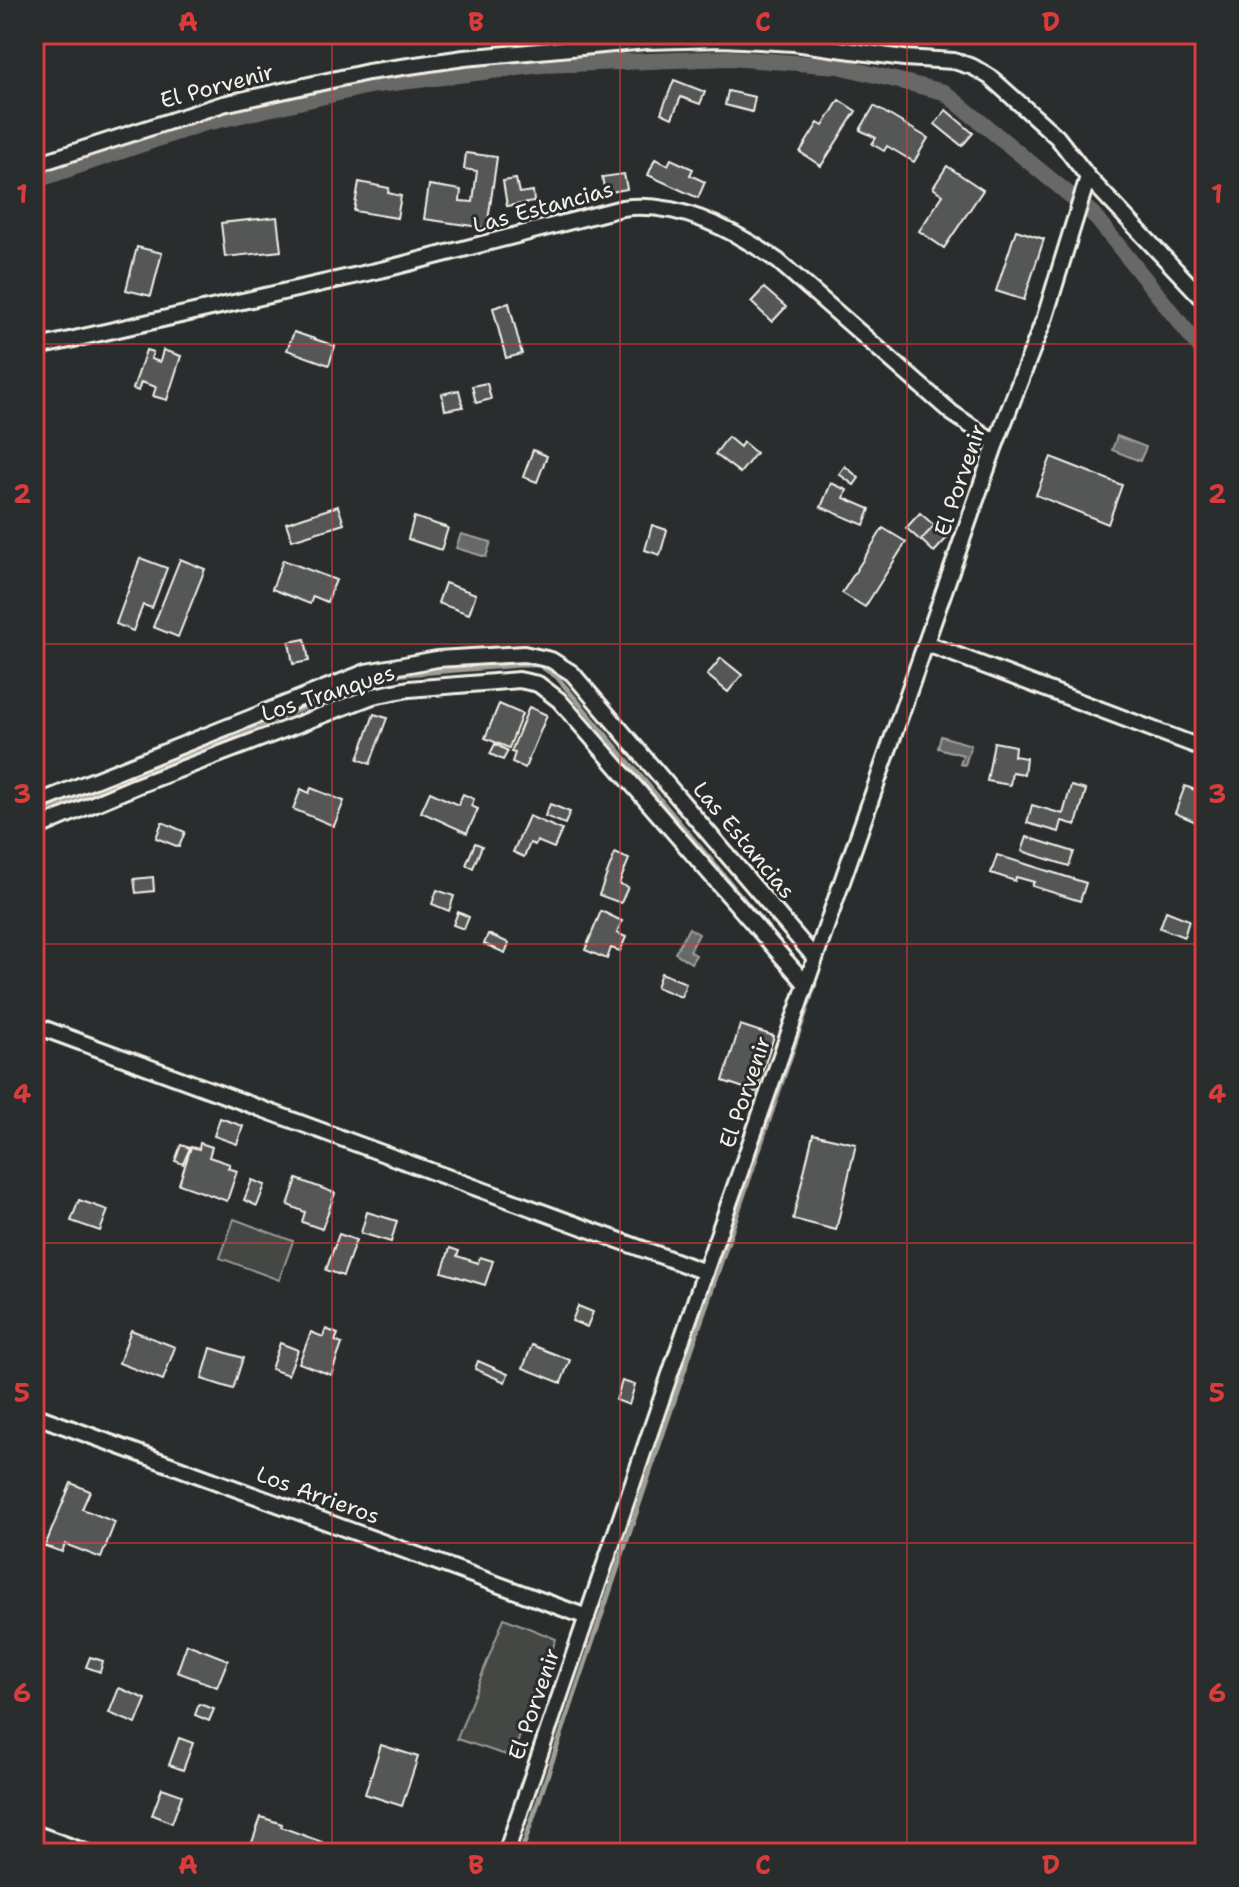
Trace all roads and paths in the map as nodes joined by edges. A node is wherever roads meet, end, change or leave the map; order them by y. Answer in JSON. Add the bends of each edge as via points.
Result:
{"nodes":[{"id":1,"x":34,"y":165,"type":"edge"},
{"id":2,"x":1088,"y":177,"type":"junction"},
{"id":3,"x":1205,"y":301,"type":"edge"},
{"id":4,"x":34,"y":348,"type":"edge"},
{"id":5,"x":996,"y":443,"type":"junction"},
{"id":6,"x":927,"y":644,"type":"junction"},
{"id":7,"x":319,"y":691,"type":"junction"},
{"id":8,"x":327,"y":713,"type":"junction"},
{"id":9,"x":1205,"y":749,"type":"edge"},
{"id":10,"x":34,"y":804,"type":"edge"},
{"id":11,"x":34,"y":829,"type":"edge"},
{"id":12,"x":815,"y":958,"type":"junction"},
{"id":13,"x":806,"y":984,"type":"junction"},
{"id":14,"x":34,"y":1025,"type":"edge"},
{"id":15,"x":705,"y":1272,"type":"junction"},
{"id":16,"x":34,"y":1415,"type":"edge"},
{"id":17,"x":587,"y":1617,"type":"junction"},
{"id":18,"x":34,"y":1833,"type":"edge"},
{"id":19,"x":88,"y":1853,"type":"edge"},
{"id":20,"x":506,"y":1853,"type":"edge"}],
"edges":[{"from":1,"to":2,"type":"street","name":"El Porvenir","via":[[223,104],[368,72],[608,44],[723,39],[816,45],[973,67],[1057,137]]},
{"from":2,"to":3,"type":"street"},
{"from":2,"to":5,"type":"street","name":"El Porvenir","via":[[1045,317]]},
{"from":4,"to":5,"type":"street","name":"Las Estancias","via":[[389,268],[622,208],[651,206],[700,218],[778,261],[952,413]]},
{"from":5,"to":6,"type":"street","name":"El Porvenir"},
{"from":6,"to":9,"type":"street"},
{"from":6,"to":12,"type":"street","name":"El Porvenir"},
{"from":7,"to":8,"type":"street"},
{"from":7,"to":10,"type":"street","name":"Las Estancias"},
{"from":7,"to":12,"type":"street","name":"Las Estancias","via":[[366,672],[417,661],[524,654],[551,660],[580,682]]},
{"from":8,"to":11,"type":"street","name":"Los Tranques"},
{"from":8,"to":13,"type":"street","name":"Los Tranques","via":[[409,689],[519,680],[546,688]]},
{"from":12,"to":13,"type":"street","name":"El Porvenir"},
{"from":13,"to":15,"type":"street","name":"El Porvenir"},
{"from":14,"to":15,"type":"street"},
{"from":15,"to":17,"type":"street","name":"El Porvenir"},
{"from":16,"to":17,"type":"street","name":"Los Arrieros"},
{"from":17,"to":20,"type":"street","name":"El Porvenir"},
{"from":18,"to":19,"type":"street"}]}
